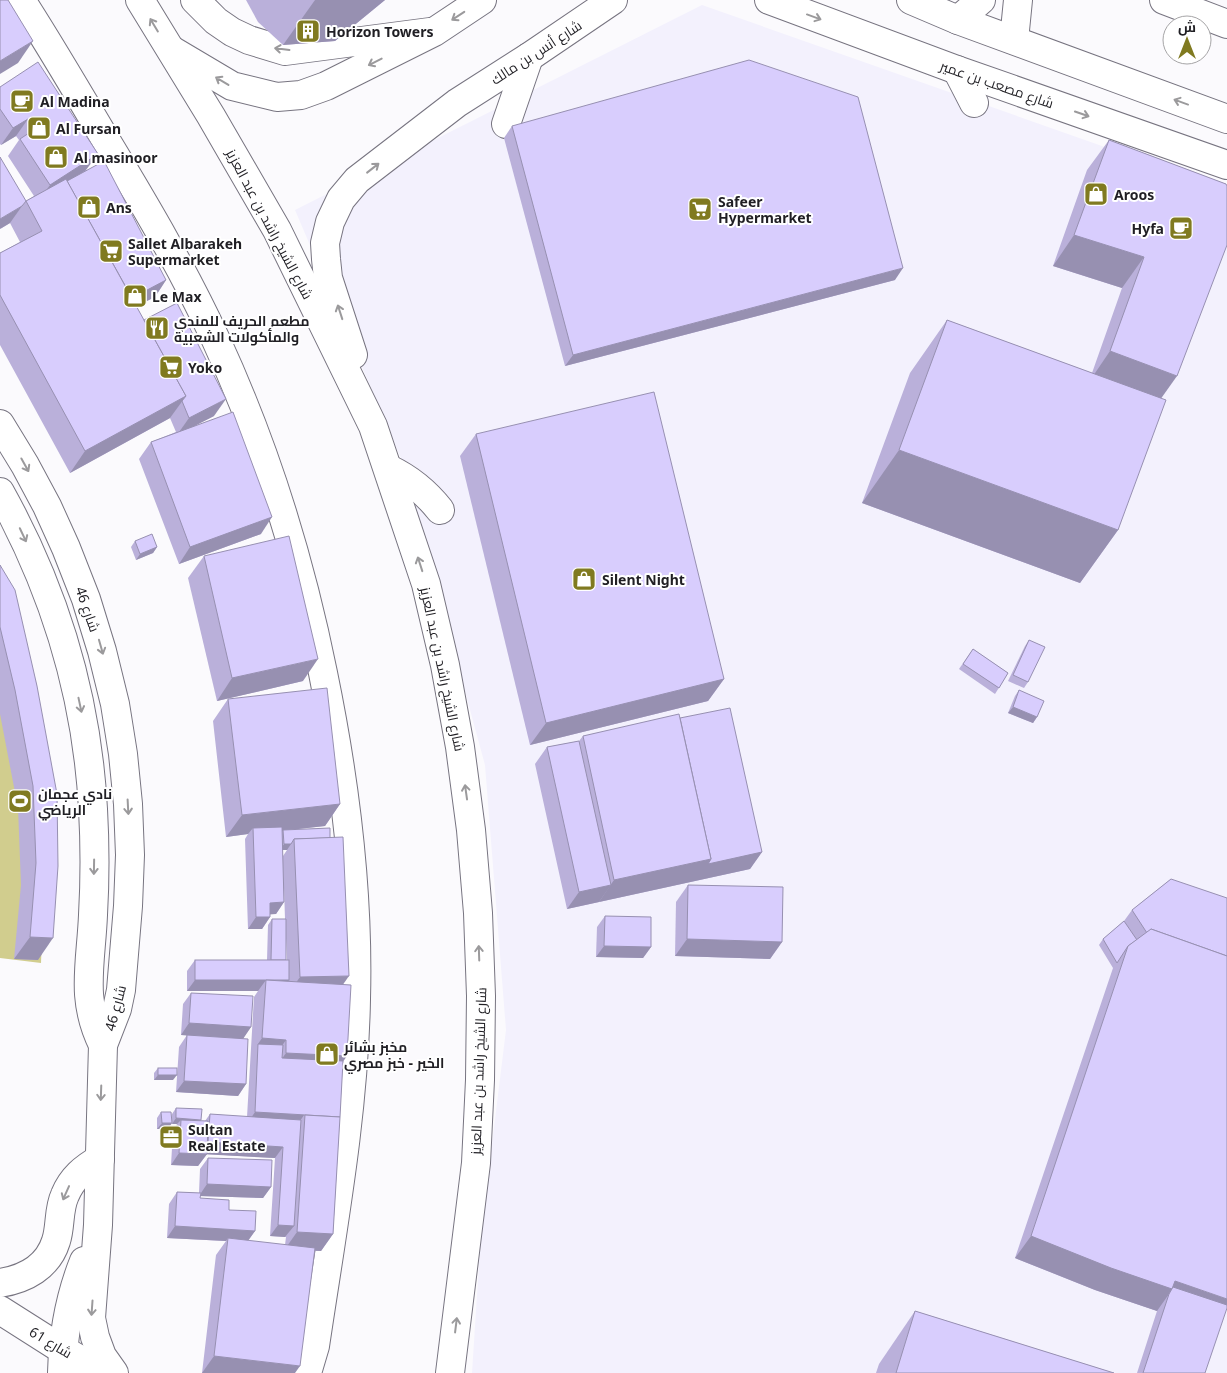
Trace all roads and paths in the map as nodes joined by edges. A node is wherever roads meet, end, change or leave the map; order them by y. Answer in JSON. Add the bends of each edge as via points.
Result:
{"nodes":[{"id":1,"x":21,"y":0,"type":"edge"},
{"id":2,"x":140,"y":0,"type":"edge"},
{"id":3,"x":195,"y":0,"type":"edge"},
{"id":4,"x":482,"y":0,"type":"edge"},
{"id":5,"x":911,"y":0,"type":"edge"},
{"id":6,"x":981,"y":0,"type":"edge"},
{"id":7,"x":1018,"y":0,"type":"edge"},
{"id":8,"x":1164,"y":0,"type":"edge"},
{"id":9,"x":610,"y":1,"type":"edge"},
{"id":10,"x":775,"y":1,"type":"edge"},
{"id":11,"x":1223,"y":17,"type":"edge"},
{"id":12,"x":958,"y":20,"type":"junction"},
{"id":13,"x":434,"y":32,"type":"junction"},
{"id":14,"x":1014,"y":40,"type":"junction"},
{"id":15,"x":169,"y":49,"type":"junction"},
{"id":16,"x":529,"y":57,"type":"junction"},
{"id":17,"x":957,"y":70,"type":"junction"},
{"id":18,"x":974,"y":103,"type":"dead end"},
{"id":19,"x":1227,"y":119,"type":"edge"},
{"id":20,"x":506,"y":124,"type":"dead end"},
{"id":21,"x":1227,"y":165,"type":"edge"},
{"id":22,"x":0,"y":424,"type":"edge"},
{"id":23,"x":373,"y":426,"type":"junction"},
{"id":24,"x":388,"y":470,"type":"junction"},
{"id":25,"x":0,"y":492,"type":"edge"},
{"id":26,"x":440,"y":510,"type":"dead end"},
{"id":27,"x":103,"y":1045,"type":"junction"},
{"id":28,"x":100,"y":1159,"type":"junction"},
{"id":29,"x":98,"y":1225,"type":"junction"},
{"id":30,"x":0,"y":1283,"type":"edge"},
{"id":31,"x":0,"y":1310,"type":"edge"},
{"id":32,"x":62,"y":1362,"type":"edge"},
{"id":33,"x":103,"y":1373,"type":"edge"},
{"id":34,"x":114,"y":1373,"type":"edge"},
{"id":35,"x":308,"y":1373,"type":"edge"},
{"id":36,"x":450,"y":1373,"type":"edge"}],
"edges":[{"from":1,"to":35,"type":"main road","via":[[181,269],[217,342],[277,495],[315,631],[348,817],[356,935],[356,998],[348,1125],[315,1346]]},
{"from":15,"to":2,"type":"main road","name":"شارع الشيخ راشد بن عبد العزيز","one_way":true},
{"from":13,"to":3,"type":"main road","one_way":true,"via":[[285,50],[232,32]]},
{"from":4,"to":13,"type":"main road","one_way":true},
{"from":5,"to":12,"type":"main road"},
{"from":6,"to":12,"type":"main road"},
{"from":7,"to":14,"type":"main road"},
{"from":8,"to":11,"type":"main road"},
{"from":9,"to":16,"type":"main road","name":"شارع أنس بن مالك"},
{"from":10,"to":17,"type":"main road","name":"شارع مصعب بن عمير","one_way":true},
{"from":12,"to":14,"type":"main road"},
{"from":13,"to":15,"type":"main road","one_way":true,"via":[[326,86],[301,95],[277,97],[232,86]]},
{"from":19,"to":14,"type":"main road","one_way":true},
{"from":15,"to":23,"type":"main road","name":"شارع الشيخ راشد بن عبد العزيز","via":[[277,230]]},
{"from":16,"to":20,"type":"main road"},
{"from":23,"to":16,"type":"main road","name":"شارع أنس بن مالك","one_way":true,"via":[[328,278],[325,243],[330,222],[341,199],[357,180],[457,103]]},
{"from":17,"to":18,"type":"main road"},
{"from":17,"to":21,"type":"main road","name":"شارع مصعب بن عمير","one_way":true},
{"from":22,"to":27,"type":"main road","name":"شارع 46","one_way":true,"via":[[47,506],[66,548],[86,599],[115,704],[130,855],[121,990]]},
{"from":23,"to":24,"type":"main road","name":"شارع الشيخ راشد بن عبد العزيز"},
{"from":24,"to":26,"type":"main road","via":[[418,485]]},
{"from":36,"to":24,"type":"main road","name":"شارع الشيخ راشد بن عبد العزيز","one_way":true,"via":[[476,1163],[481,1024],[478,913],[471,830],[445,665],[426,584]]},
{"from":25,"to":27,"type":"main road","name":"شارع 46","one_way":true,"via":[[36,564],[54,612],[70,660],[81,709],[93,809],[93,914],[88,987],[94,1027]]},
{"from":27,"to":28,"type":"main road","one_way":true},
{"from":28,"to":29,"type":"main road"},
{"from":28,"to":30,"type":"main road","one_way":true,"via":[[78,1174],[68,1190],[61,1207],[56,1241],[49,1256],[39,1268],[23,1277]]},
{"from":29,"to":32,"type":"main road","via":[[70,1310]]},
{"from":29,"to":34,"type":"main road","one_way":true,"via":[[91,1318],[94,1337]]},
{"from":31,"to":32,"type":"main road","name":"شارع 61"},
{"from":32,"to":33,"type":"main road","name":"شارع 61"}]}
